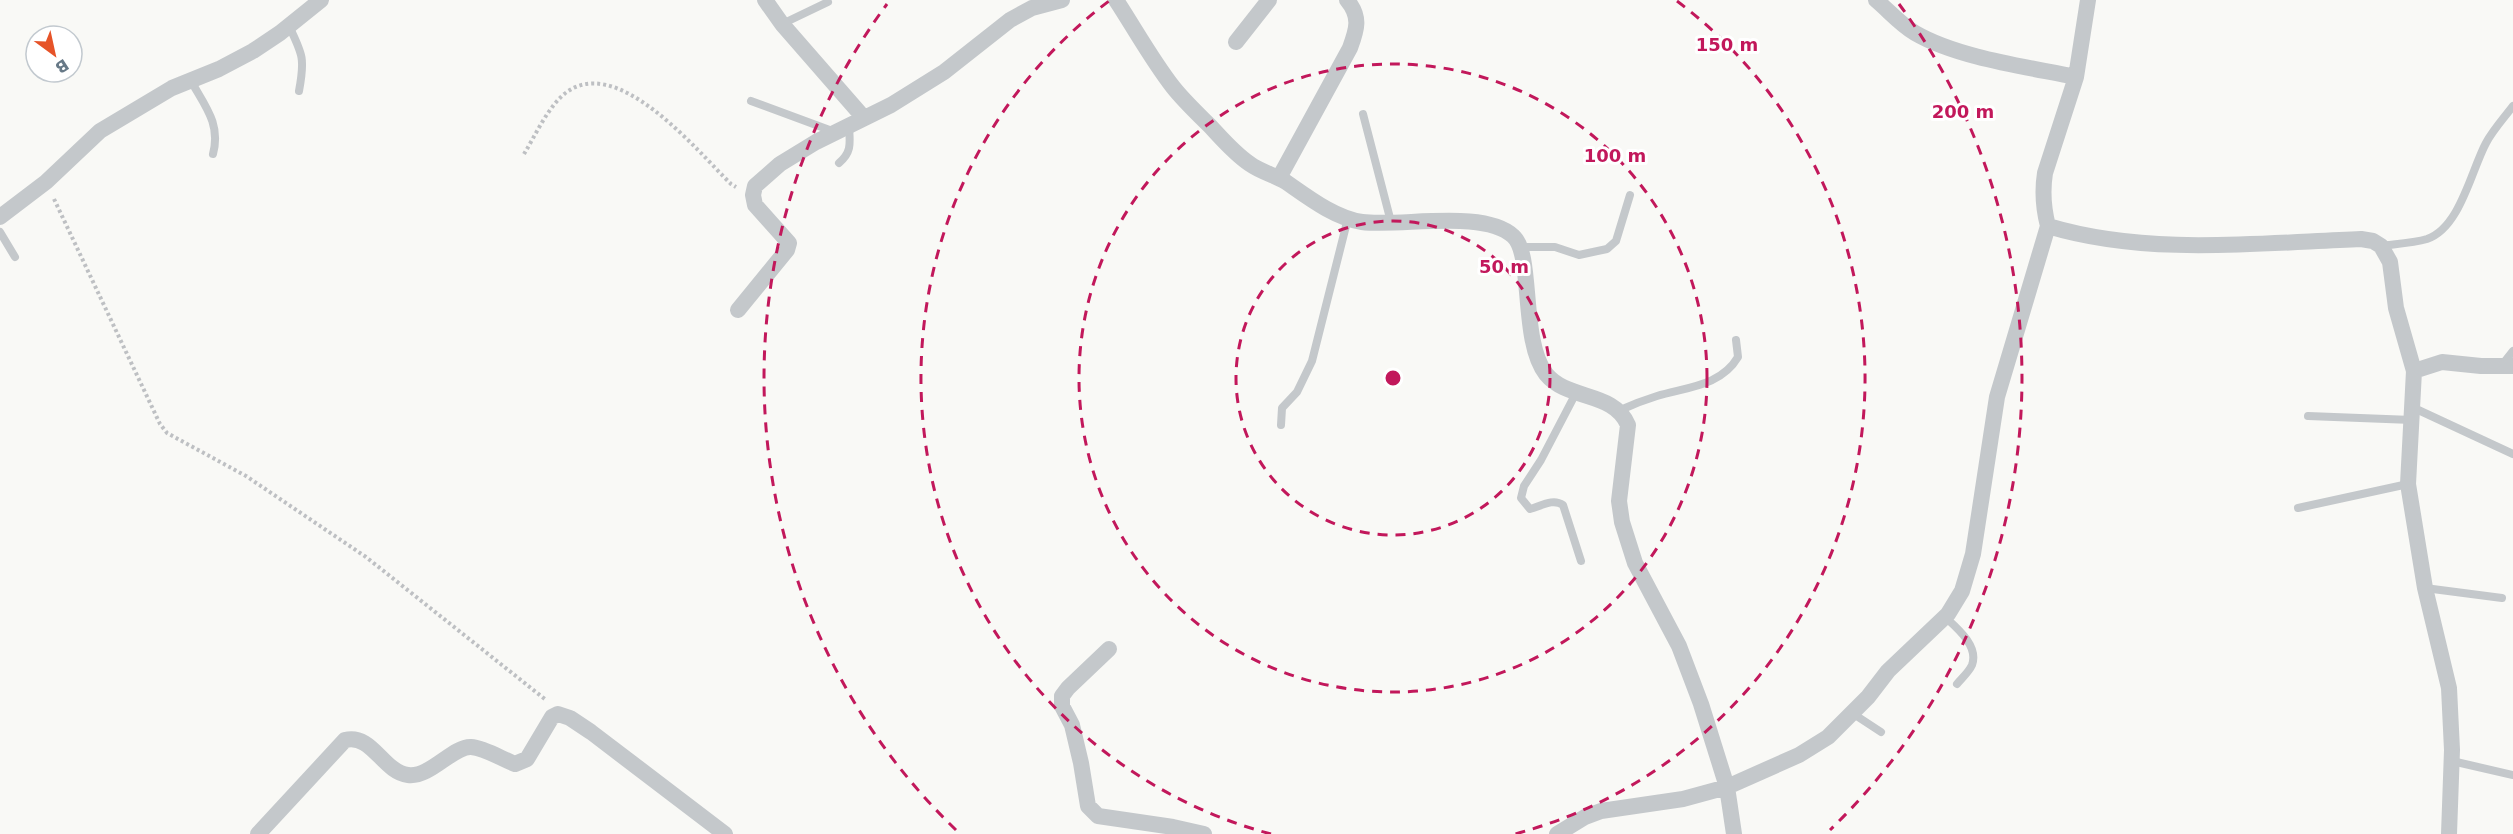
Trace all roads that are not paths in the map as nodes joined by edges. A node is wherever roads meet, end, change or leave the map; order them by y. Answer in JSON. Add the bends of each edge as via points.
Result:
{"nodes":[{"id":1,"x":321,"y":0,"type":"edge"},
{"id":2,"x":765,"y":0,"type":"edge"},
{"id":3,"x":1062,"y":0,"type":"edge"},
{"id":4,"x":1116,"y":0,"type":"edge"},
{"id":5,"x":1269,"y":0,"type":"edge"},
{"id":6,"x":1347,"y":0,"type":"edge"},
{"id":7,"x":1876,"y":0,"type":"edge"},
{"id":8,"x":2088,"y":0,"type":"edge"},
{"id":9,"x":828,"y":2,"type":"dead end"},
{"id":10,"x":782,"y":24,"type":"junction"},
{"id":11,"x":289,"y":26,"type":"junction"},
{"id":12,"x":1236,"y":42,"type":"dead end"},
{"id":13,"x":2076,"y":77,"type":"junction"},
{"id":14,"x":191,"y":81,"type":"junction"},
{"id":15,"x":299,"y":91,"type":"dead end"},
{"id":16,"x":751,"y":101,"type":"dead end"},
{"id":17,"x":2513,"y":106,"type":"edge"},
{"id":18,"x":1363,"y":114,"type":"dead end"},
{"id":19,"x":864,"y":118,"type":"junction"},
{"id":20,"x":843,"y":130,"type":"junction"},
{"id":21,"x":213,"y":154,"type":"dead end"},
{"id":22,"x":839,"y":163,"type":"dead end"},
{"id":23,"x":1279,"y":178,"type":"junction"},
{"id":24,"x":1630,"y":195,"type":"dead end"},
{"id":25,"x":0,"y":217,"type":"edge"},
{"id":26,"x":1348,"y":218,"type":"junction"},
{"id":27,"x":1391,"y":222,"type":"junction"},
{"id":28,"x":2048,"y":226,"type":"junction"},
{"id":29,"x":0,"y":232,"type":"edge"},
{"id":30,"x":2381,"y":246,"type":"junction"},
{"id":31,"x":1521,"y":247,"type":"junction"},
{"id":32,"x":15,"y":257,"type":"dead end"},
{"id":33,"x":738,"y":310,"type":"dead end"},
{"id":34,"x":1736,"y":340,"type":"dead end"},
{"id":35,"x":2513,"y":351,"type":"edge"},
{"id":36,"x":2507,"y":366,"type":"edge"},
{"id":37,"x":2414,"y":371,"type":"junction"},
{"id":38,"x":1576,"y":393,"type":"junction"},
{"id":39,"x":1617,"y":411,"type":"junction"},
{"id":40,"x":2413,"y":414,"type":"junction"},
{"id":41,"x":2308,"y":416,"type":"dead end"},
{"id":42,"x":1281,"y":425,"type":"dead end"},
{"id":43,"x":2513,"y":454,"type":"edge"},
{"id":44,"x":2408,"y":484,"type":"junction"},
{"id":45,"x":2298,"y":508,"type":"dead end"},
{"id":46,"x":1581,"y":561,"type":"dead end"},
{"id":47,"x":2425,"y":588,"type":"junction"},
{"id":48,"x":2502,"y":598,"type":"dead end"},
{"id":49,"x":1945,"y":617,"type":"junction"},
{"id":50,"x":1109,"y":649,"type":"dead end"},
{"id":51,"x":1957,"y":684,"type":"dead end"},
{"id":52,"x":1852,"y":713,"type":"junction"},
{"id":53,"x":1881,"y":732,"type":"dead end"},
{"id":54,"x":2452,"y":761,"type":"junction"},
{"id":55,"x":2513,"y":775,"type":"edge"},
{"id":56,"x":1728,"y":787,"type":"junction"},
{"id":57,"x":258,"y":834,"type":"edge"},
{"id":58,"x":724,"y":834,"type":"edge"},
{"id":59,"x":1204,"y":834,"type":"edge"},
{"id":60,"x":1557,"y":834,"type":"edge"},
{"id":61,"x":1734,"y":834,"type":"edge"},
{"id":62,"x":2449,"y":834,"type":"edge"}],
"edges":[{"from":1,"to":11,"type":"street"},
{"from":2,"to":10,"type":"street"},
{"from":3,"to":19,"type":"street","via":[[1032,8],[1010,20],[944,72]]},
{"from":4,"to":23,"type":"street","via":[[1174,88],[1241,157]]},
{"from":5,"to":12,"type":"street"},
{"from":6,"to":23,"type":"street","via":[[1355,9],[1358,28]]},
{"from":7,"to":13,"type":"street","via":[[1915,33],[1950,48]]},
{"from":8,"to":13,"type":"street"},
{"from":9,"to":10,"type":"lane"},
{"from":10,"to":19,"type":"street"},
{"from":11,"to":14,"type":"street","via":[[253,51]]},
{"from":11,"to":15,"type":"lane","via":[[304,66]]},
{"from":13,"to":28,"type":"street","via":[[2045,173],[2043,206]]},
{"from":14,"to":21,"type":"lane","via":[[214,122],[217,139]]},
{"from":14,"to":25,"type":"street","via":[[100,131],[46,182]]},
{"from":16,"to":20,"type":"lane"},
{"from":17,"to":30,"type":"lane","via":[[2486,143],[2450,221],[2440,232],[2428,239]]},
{"from":18,"to":27,"type":"lane"},
{"from":19,"to":20,"type":"street"},
{"from":20,"to":22,"type":"lane","via":[[850,148]]},
{"from":20,"to":33,"type":"street","via":[[780,164],[755,186],[755,205],[789,243]]},
{"from":23,"to":26,"type":"street"},
{"from":24,"to":31,"type":"lane","via":[[1616,241],[1607,249],[1579,255],[1555,247]]},
{"from":26,"to":27,"type":"street"},
{"from":26,"to":42,"type":"lane","via":[[1312,360],[1298,392],[1282,408]]},
{"from":27,"to":31,"type":"street","via":[[1486,224],[1511,233]]},
{"from":28,"to":30,"type":"street","via":[[2170,245],[2361,239]]},
{"from":28,"to":49,"type":"street","via":[[1997,398],[1973,554],[1962,591]]},
{"from":29,"to":32,"type":"lane"},
{"from":30,"to":37,"type":"street","via":[[2390,262],[2396,308]]},
{"from":31,"to":38,"type":"street","via":[[1536,357],[1551,379]]},
{"from":34,"to":39,"type":"lane","via":[[1738,357],[1720,377]]},
{"from":35,"to":36,"type":"lane"},
{"from":36,"to":37,"type":"street","via":[[2442,362]]},
{"from":37,"to":40,"type":"street"},
{"from":38,"to":39,"type":"street","via":[[1599,399]]},
{"from":38,"to":46,"type":"lane","via":[[1521,498],[1530,509],[1558,501],[1563,505]]},
{"from":39,"to":56,"type":"street","via":[[1629,430],[1619,501],[1627,542],[1679,646]]},
{"from":40,"to":41,"type":"lane"},
{"from":40,"to":43,"type":"lane"},
{"from":40,"to":44,"type":"street"},
{"from":44,"to":45,"type":"lane"},
{"from":44,"to":47,"type":"street"},
{"from":47,"to":48,"type":"lane"},
{"from":47,"to":54,"type":"street","via":[[2449,688]]},
{"from":49,"to":51,"type":"lane","via":[[1967,639],[1972,651],[1972,665]]},
{"from":49,"to":52,"type":"street","via":[[1888,671]]},
{"from":50,"to":59,"type":"street","via":[[1062,696],[1062,706],[1072,724],[1088,806],[1098,816]]},
{"from":52,"to":53,"type":"lane"},
{"from":52,"to":56,"type":"street","via":[[1828,737],[1799,755]]},
{"from":54,"to":55,"type":"lane"},
{"from":54,"to":62,"type":"street"},
{"from":56,"to":60,"type":"street","via":[[1683,799],[1601,811]]},
{"from":56,"to":61,"type":"street"},
{"from":57,"to":58,"type":"street","via":[[345,740],[361,741],[407,775],[419,774],[470,747],[515,764],[527,759],[552,717],[558,714],[591,732]]}]}
